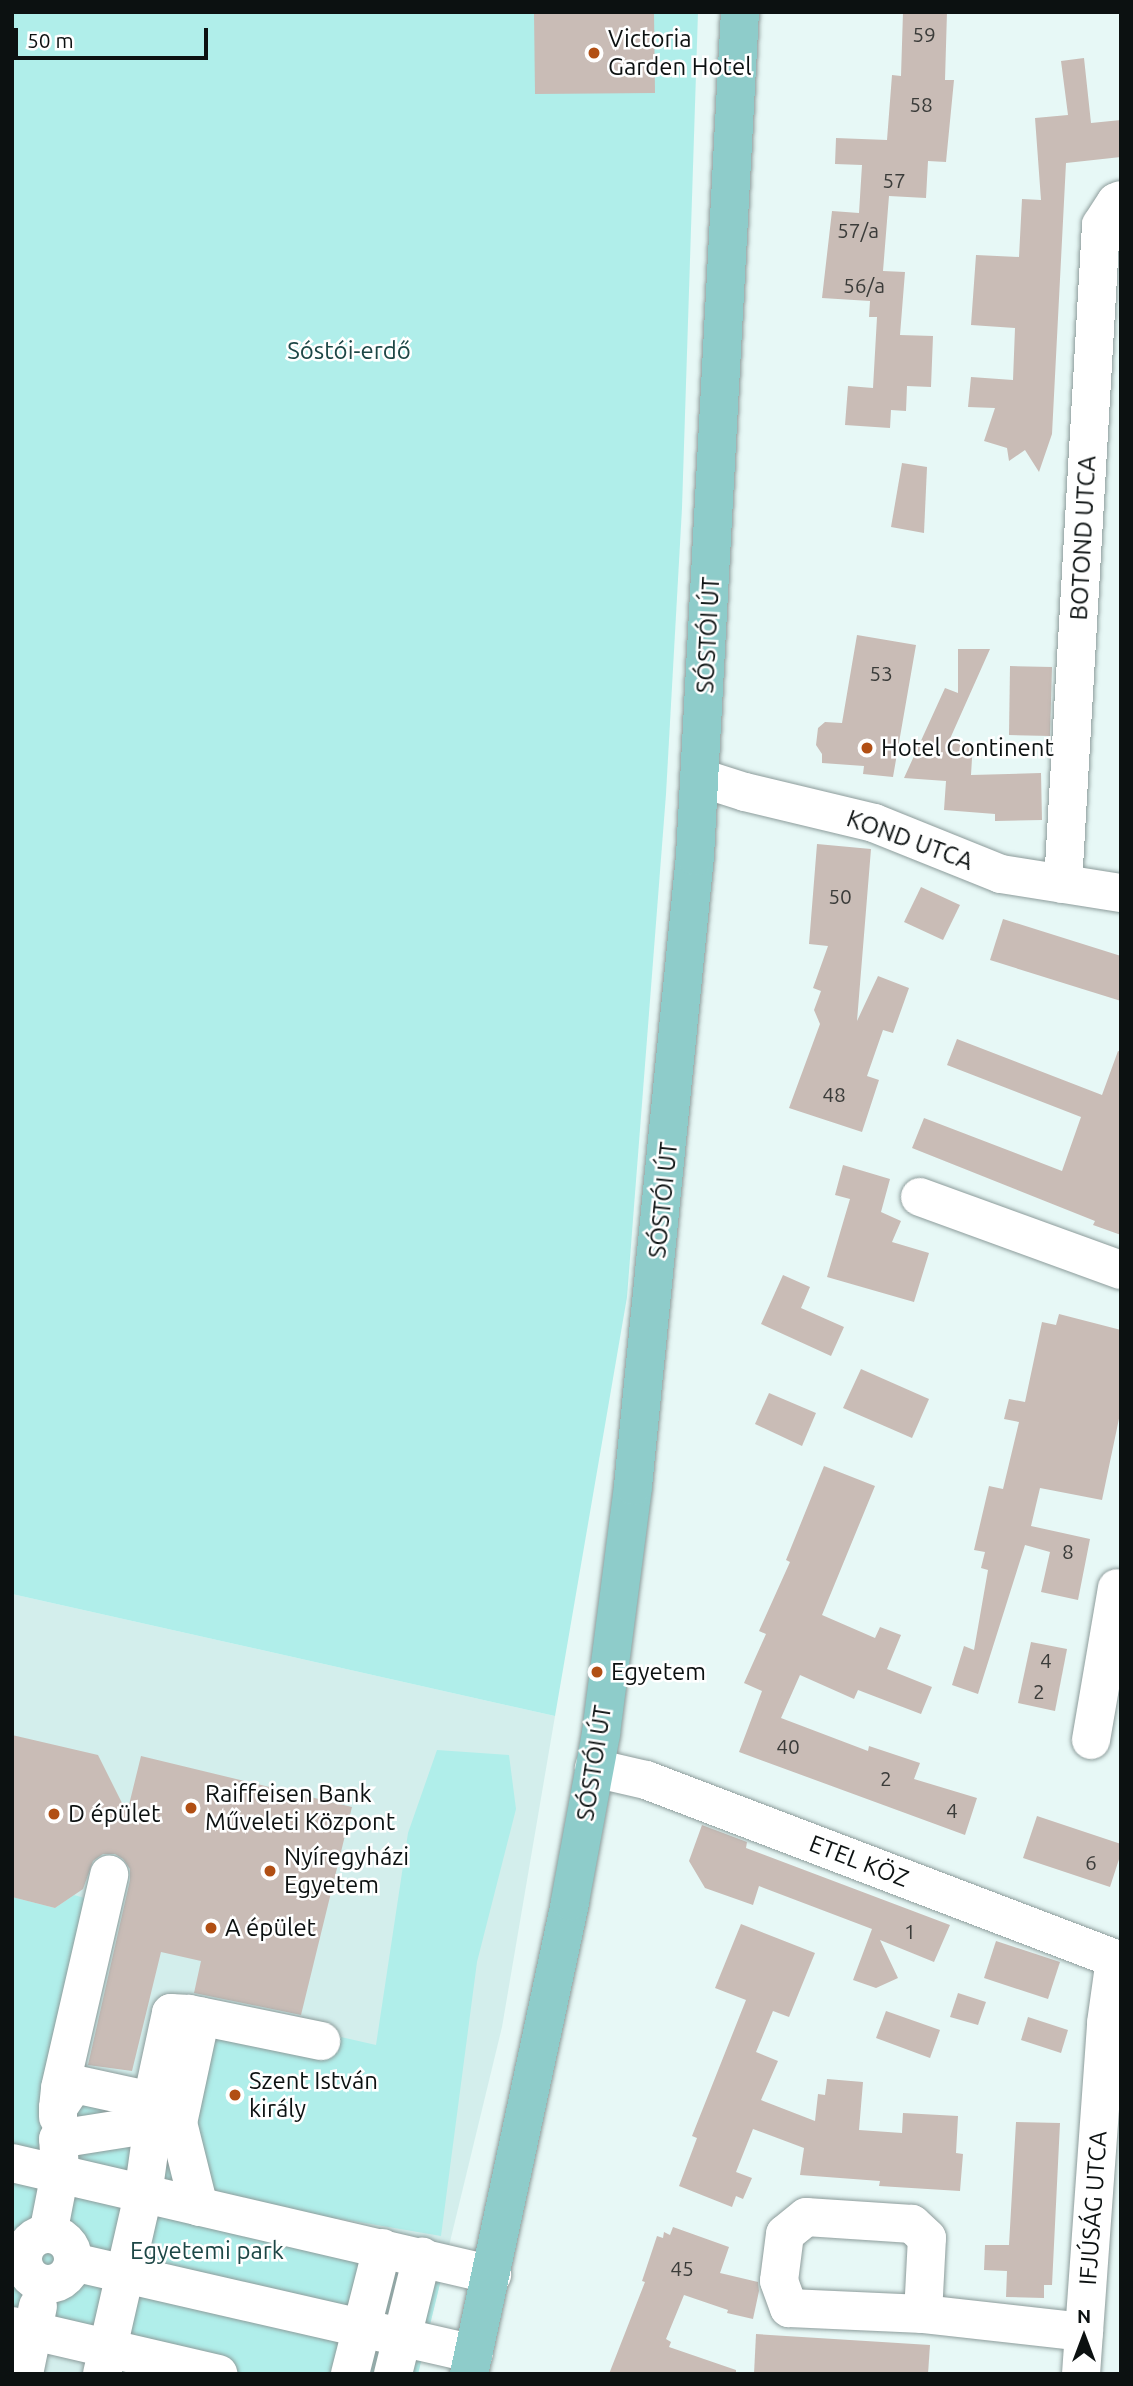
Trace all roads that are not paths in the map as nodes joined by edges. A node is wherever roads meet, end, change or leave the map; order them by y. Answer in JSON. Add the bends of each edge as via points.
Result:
{"nodes":[{"id":1,"x":740,"y":12,"type":"edge"},
{"id":2,"x":1121,"y":200,"type":"edge"},
{"id":3,"x":701,"y":778,"type":"junction"},
{"id":4,"x":1063,"y":884,"type":"junction"},
{"id":5,"x":1121,"y":892,"type":"edge"},
{"id":6,"x":920,"y":1197,"type":"dead end"},
{"id":7,"x":1121,"y":1270,"type":"edge"},
{"id":8,"x":1120,"y":1584,"type":"edge"},
{"id":9,"x":1091,"y":1740,"type":"dead end"},
{"id":10,"x":594,"y":1768,"type":"junction"},
{"id":11,"x":109,"y":1875,"type":"dead end"},
{"id":12,"x":1118,"y":1960,"type":"edge"},
{"id":13,"x":321,"y":2041,"type":"dead end"},
{"id":14,"x":159,"y":2114,"type":"junction"},
{"id":15,"x":59,"y":2140,"type":"junction"},
{"id":16,"x":12,"y":2160,"type":"edge"},
{"id":17,"x":143,"y":2194,"type":"junction"},
{"id":18,"x":200,"y":2207,"type":"junction"},
{"id":19,"x":61,"y":2248,"type":"junction"},
{"id":20,"x":382,"y":2248,"type":"junction"},
{"id":21,"x":422,"y":2257,"type":"junction"},
{"id":22,"x":492,"y":2275,"type":"junction"},
{"id":23,"x":126,"y":2276,"type":"junction"},
{"id":24,"x":923,"y":2314,"type":"dead end"},
{"id":25,"x":23,"y":2328,"type":"edge"},
{"id":26,"x":361,"y":2329,"type":"junction"},
{"id":27,"x":1084,"y":2332,"type":"junction"},
{"id":28,"x":398,"y":2356,"type":"edge"},
{"id":29,"x":105,"y":2361,"type":"edge"},
{"id":30,"x":471,"y":2364,"type":"edge"},
{"id":31,"x":24,"y":2374,"type":"edge"},
{"id":32,"x":218,"y":2374,"type":"edge"},
{"id":33,"x":350,"y":2374,"type":"edge"},
{"id":34,"x":1082,"y":2374,"type":"edge"}],
"edges":[{"from":1,"to":3,"type":"main road","name":"SÓSTÓI ÚT"},
{"from":2,"to":4,"type":"street","name":"BOTOND UTCA","via":[[1101,225]]},
{"from":3,"to":4,"type":"street","name":"KOND UTCA","via":[[874,823],[1001,874]]},
{"from":3,"to":10,"type":"main road","name":"SÓSTÓI ÚT","via":[[655,1283],[633,1486]]},
{"from":4,"to":5,"type":"street","name":"KOND UTCA"},
{"from":6,"to":7,"type":"street"},
{"from":8,"to":9,"type":"street"},
{"from":10,"to":12,"type":"street","name":"ETEL KÖZ","via":[[646,1780]]},
{"from":10,"to":22,"type":"main road","name":"SÓSTÓI ÚT"},
{"from":11,"to":15,"type":"street","via":[[60,2088]]},
{"from":12,"to":27,"type":"street","name":"IFJÚSÁG UTCA","via":[[1106,2024]]},
{"from":13,"to":14,"type":"street","via":[[171,2013]]},
{"from":14,"to":15,"type":"street"},
{"from":14,"to":15,"type":"street","via":[[75,2084]]},
{"from":14,"to":17,"type":"street"},
{"from":14,"to":18,"type":"street"},
{"from":15,"to":16,"type":"street"},
{"from":15,"to":17,"type":"street"},
{"from":15,"to":19,"type":"street"},
{"from":17,"to":18,"type":"street"},
{"from":17,"to":23,"type":"street"},
{"from":18,"to":20,"type":"street"},
{"from":19,"to":23,"type":"street"},
{"from":19,"to":25,"type":"street","via":[[33,2239],[24,2252],[29,2275],[42,2283]]},
{"from":20,"to":21,"type":"street"},
{"from":20,"to":26,"type":"street"},
{"from":21,"to":22,"type":"street"},
{"from":21,"to":28,"type":"street"},
{"from":22,"to":30,"type":"main road","name":"SÓSTÓI ÚT"},
{"from":23,"to":26,"type":"street"},
{"from":23,"to":29,"type":"street"},
{"from":24,"to":27,"type":"street"},
{"from":25,"to":29,"type":"street"},
{"from":25,"to":31,"type":"street"},
{"from":26,"to":28,"type":"street"},
{"from":26,"to":33,"type":"street"},
{"from":27,"to":34,"type":"street","name":"IFJÚSÁG UTCA"},
{"from":28,"to":30,"type":"street"},
{"from":29,"to":32,"type":"street"}]}
